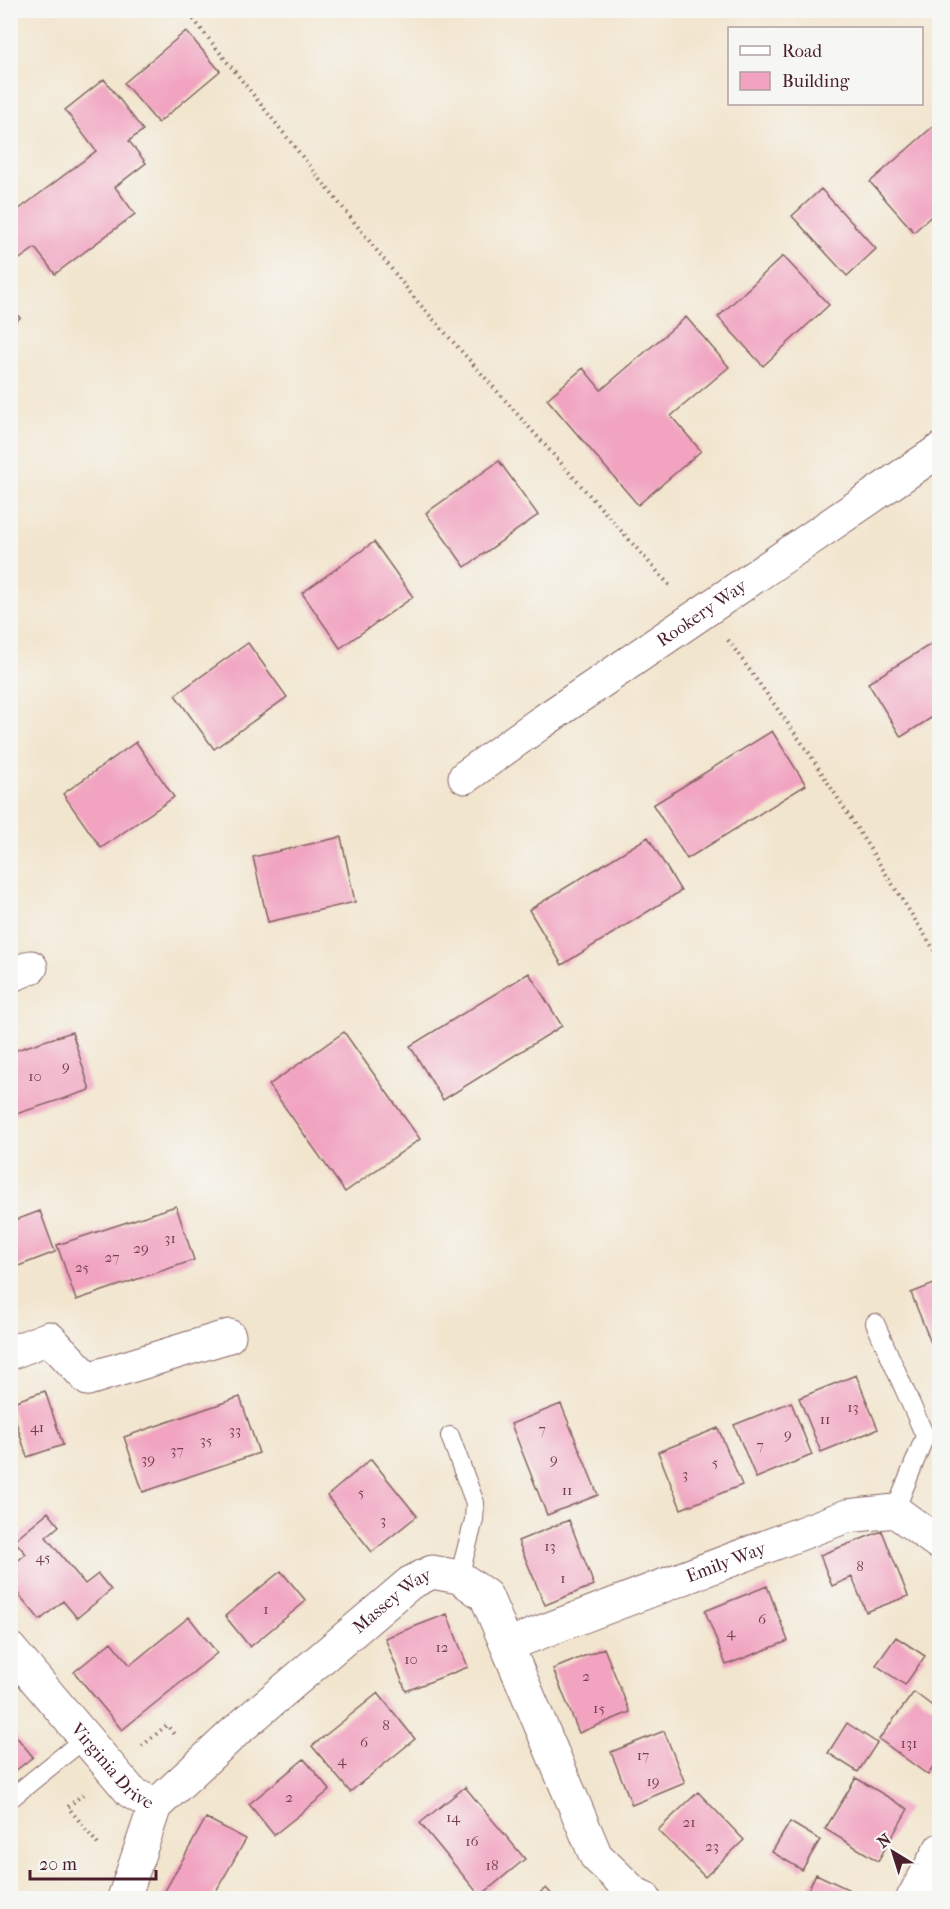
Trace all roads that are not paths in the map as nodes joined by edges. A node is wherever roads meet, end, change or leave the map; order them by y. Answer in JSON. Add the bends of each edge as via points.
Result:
{"nodes":[{"id":1,"x":939,"y":450,"type":"edge"},
{"id":2,"x":465,"y":777,"type":"dead end"},
{"id":3,"x":875,"y":1323,"type":"dead end"},
{"id":4,"x":229,"y":1336,"type":"dead end"},
{"id":5,"x":10,"y":1353,"type":"edge"},
{"id":6,"x":450,"y":1436,"type":"dead end"},
{"id":7,"x":895,"y":1511,"type":"junction"},
{"id":8,"x":939,"y":1544,"type":"edge"},
{"id":9,"x":459,"y":1577,"type":"junction"},
{"id":10,"x":507,"y":1645,"type":"junction"},
{"id":11,"x":10,"y":1649,"type":"edge"},
{"id":12,"x":84,"y":1739,"type":"junction"},
{"id":13,"x":10,"y":1799,"type":"edge"},
{"id":14,"x":155,"y":1806,"type":"junction"},
{"id":15,"x":939,"y":1850,"type":"edge"},
{"id":16,"x":124,"y":1899,"type":"edge"},
{"id":17,"x":644,"y":1899,"type":"edge"},
{"id":18,"x":913,"y":1899,"type":"edge"}],
"edges":[{"from":1,"to":2,"type":"street","name":"Rookery Way"},
{"from":3,"to":7,"type":"lane","via":[[925,1436]]},
{"from":4,"to":5,"type":"street","via":[[88,1379],[49,1338]]},
{"from":6,"to":9,"type":"lane","via":[[475,1503]]},
{"from":7,"to":8,"type":"street"},
{"from":7,"to":10,"type":"street","name":"Emily Way","via":[[847,1516]]},
{"from":9,"to":10,"type":"street","name":"Massey Way","via":[[486,1596]]},
{"from":9,"to":14,"type":"street","name":"Massey Way","via":[[432,1572],[410,1583],[236,1731]]},
{"from":10,"to":17,"type":"street","name":"Massey Way","via":[[596,1856]]},
{"from":11,"to":12,"type":"street","name":"Virginia Drive"},
{"from":12,"to":13,"type":"lane"},
{"from":12,"to":14,"type":"street","name":"Virginia Drive","via":[[132,1792]]},
{"from":14,"to":16,"type":"street","name":"Virginia Drive"},
{"from":15,"to":18,"type":"street"}]}
